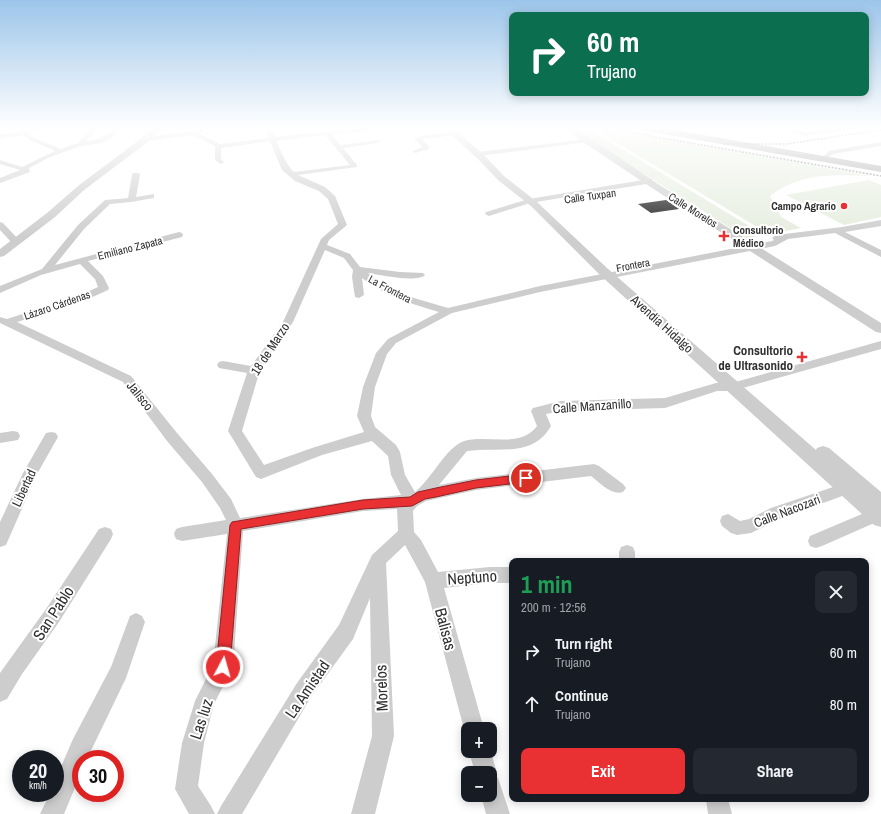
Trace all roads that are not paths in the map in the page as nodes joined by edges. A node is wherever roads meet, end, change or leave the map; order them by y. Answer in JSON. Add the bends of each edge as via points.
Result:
{"nodes":[{"id":1,"x":7,"y":164,"type":"edge"},
{"id":2,"x":33,"y":164,"type":"edge"},
{"id":3,"x":113,"y":164,"type":"edge"},
{"id":4,"x":284,"y":164,"type":"edge"},
{"id":5,"x":355,"y":164,"type":"edge"},
{"id":6,"x":493,"y":164,"type":"edge"},
{"id":7,"x":622,"y":164,"type":"edge"},
{"id":8,"x":859,"y":164,"type":"edge"},
{"id":9,"x":881,"y":168,"type":"edge"},
{"id":10,"x":23,"y":169,"type":"junction"},
{"id":11,"x":292,"y":174,"type":"junction"},
{"id":12,"x":136,"y":176,"type":"dead end"},
{"id":13,"x":0,"y":180,"type":"edge"},
{"id":14,"x":652,"y":184,"type":"junction"},
{"id":15,"x":151,"y":196,"type":"dead end"},
{"id":16,"x":131,"y":200,"type":"junction"},
{"id":17,"x":532,"y":202,"type":"junction"},
{"id":18,"x":489,"y":214,"type":"dead end"},
{"id":19,"x":881,"y":223,"type":"edge"},
{"id":20,"x":0,"y":225,"type":"edge"},
{"id":21,"x":870,"y":226,"type":"junction"},
{"id":22,"x":839,"y":230,"type":"junction"},
{"id":23,"x":881,"y":231,"type":"edge"},
{"id":24,"x":178,"y":235,"type":"dead end"},
{"id":25,"x":16,"y":242,"type":"junction"},
{"id":26,"x":749,"y":245,"type":"junction"},
{"id":27,"x":322,"y":246,"type":"junction"},
{"id":28,"x":881,"y":250,"type":"edge"},
{"id":29,"x":0,"y":254,"type":"edge"},
{"id":30,"x":881,"y":254,"type":"edge"},
{"id":31,"x":82,"y":260,"type":"junction"},
{"id":32,"x":357,"y":269,"type":"junction"},
{"id":33,"x":45,"y":270,"type":"junction"},
{"id":34,"x":610,"y":272,"type":"junction"},
{"id":35,"x":420,"y":275,"type":"dead end"},
{"id":36,"x":0,"y":290,"type":"edge"},
{"id":37,"x":359,"y":295,"type":"dead end"},
{"id":38,"x":448,"y":310,"type":"junction"},
{"id":39,"x":3,"y":321,"type":"edge"},
{"id":40,"x":881,"y":329,"type":"edge"},
{"id":41,"x":881,"y":336,"type":"edge"},
{"id":42,"x":881,"y":345,"type":"edge"},
{"id":43,"x":223,"y":365,"type":"dead end"},
{"id":44,"x":254,"y":370,"type":"junction"},
{"id":45,"x":729,"y":383,"type":"junction"},
{"id":46,"x":375,"y":435,"type":"junction"},
{"id":47,"x":51,"y":437,"type":"dead end"},
{"id":48,"x":618,"y":488,"type":"dead end"},
{"id":49,"x":848,"y":488,"type":"junction"},
{"id":50,"x":417,"y":498,"type":"junction"},
{"id":51,"x":7,"y":510,"type":"edge"},
{"id":52,"x":879,"y":512,"type":"edge"},
{"id":53,"x":728,"y":520,"type":"dead end"},
{"id":54,"x":236,"y":525,"type":"junction"},
{"id":55,"x":105,"y":534,"type":"dead end"},
{"id":56,"x":182,"y":534,"type":"dead end"},
{"id":57,"x":406,"y":534,"type":"junction"},
{"id":58,"x":0,"y":540,"type":"edge"},
{"id":59,"x":816,"y":542,"type":"dead end"},
{"id":60,"x":378,"y":560,"type":"junction"},
{"id":61,"x":509,"y":575,"type":"edge"},
{"id":62,"x":433,"y":580,"type":"junction"},
{"id":63,"x":136,"y":622,"type":"dead end"},
{"id":64,"x":0,"y":692,"type":"edge"},
{"id":65,"x":472,"y":722,"type":"edge"},
{"id":66,"x":495,"y":802,"type":"edge"},
{"id":67,"x":718,"y":802,"type":"edge"},
{"id":68,"x":52,"y":814,"type":"edge"},
{"id":69,"x":203,"y":814,"type":"edge"},
{"id":70,"x":229,"y":814,"type":"edge"},
{"id":71,"x":363,"y":814,"type":"edge"},
{"id":72,"x":498,"y":814,"type":"edge"},
{"id":73,"x":720,"y":814,"type":"edge"}],
"edges":[{"from":1,"to":10,"type":"street"},
{"from":2,"to":10,"type":"street"},
{"from":3,"to":25,"type":"street"},
{"from":4,"to":11,"type":"street"},
{"from":5,"to":11,"type":"street","via":[[353,167]]},
{"from":6,"to":17,"type":"street","name":"Avendia Hidalgo"},
{"from":7,"to":14,"type":"street","name":"Calle Morelos"},
{"from":8,"to":9,"type":"main road"},
{"from":10,"to":13,"type":"street","via":[[27,170]]},
{"from":11,"to":27,"type":"street","name":"18 de Marzo","via":[[322,189],[332,198],[343,226],[328,236]]},
{"from":12,"to":16,"type":"street"},
{"from":14,"to":17,"type":"street","name":"Calle Tuxpan"},
{"from":14,"to":26,"type":"street","name":"Calle Morelos"},
{"from":15,"to":16,"type":"street"},
{"from":16,"to":33,"type":"street","via":[[108,202],[81,227]]},
{"from":17,"to":18,"type":"street","name":"Calle Tuxpan"},
{"from":17,"to":34,"type":"street","name":"Avendia Hidalgo"},
{"from":19,"to":21,"type":"street","name":"Frontera"},
{"from":20,"to":25,"type":"street"},
{"from":21,"to":22,"type":"street","name":"Frontera"},
{"from":21,"to":23,"type":"street"},
{"from":22,"to":26,"type":"street","name":"Frontera","via":[[785,237],[775,243]]},
{"from":22,"to":28,"type":"street"},
{"from":22,"to":30,"type":"street"},
{"from":24,"to":31,"type":"street","name":"Emiliano Zapata"},
{"from":25,"to":29,"type":"street"},
{"from":26,"to":34,"type":"street","name":"Frontera"},
{"from":26,"to":40,"type":"street","name":"Calle Morelos"},
{"from":27,"to":32,"type":"street","name":"La Frontera","via":[[347,256]]},
{"from":27,"to":44,"type":"street","name":"18 de Marzo","via":[[288,322]]},
{"from":31,"to":33,"type":"street"},
{"from":31,"to":39,"type":"street","name":"Lázaro Cárdenas","via":[[100,278],[104,288],[82,298]]},
{"from":32,"to":35,"type":"street"},
{"from":32,"to":37,"type":"street"},
{"from":32,"to":38,"type":"street","name":"La Frontera","via":[[374,282],[410,300]]},
{"from":33,"to":36,"type":"street"},
{"from":34,"to":38,"type":"street","name":"Frontera"},
{"from":34,"to":45,"type":"street","name":"Avendia Hidalgo"},
{"from":38,"to":46,"type":"street","name":"Frontera","via":[[392,341],[384,350],[369,387],[364,416],[366,426]]},
{"from":39,"to":54,"type":"street","name":"Jalisco","via":[[127,379],[207,478],[226,504]]},
{"from":41,"to":45,"type":"street","name":"Calle Manzanillo"},
{"from":42,"to":45,"type":"street","name":"Calle Manzanillo"},
{"from":43,"to":44,"type":"street"},
{"from":44,"to":46,"type":"street","name":"18 de Marzo","via":[[234,431],[261,473],[301,456],[346,441]]},
{"from":45,"to":49,"type":"street","name":"Avendia Hidalgo"},
{"from":45,"to":50,"type":"street","name":"Calle Manzanillo","via":[[665,403],[561,406],[538,411],[544,426],[541,434],[530,441],[520,443],[462,447]]},
{"from":45,"to":52,"type":"street","name":"Avendia Hidalgo","via":[[858,482]]},
{"from":46,"to":50,"type":"street","name":"Frontera","via":[[395,456],[398,475]]},
{"from":47,"to":51,"type":"street","name":"Libertad"},
{"from":48,"to":50,"type":"street","via":[[594,470],[476,484]]},
{"from":49,"to":52,"type":"street","name":"Avendia Hidalgo"},
{"from":49,"to":53,"type":"street","name":"Calle Nacozari","via":[[777,513],[751,526],[737,528]]},
{"from":50,"to":54,"type":"street"},
{"from":50,"to":57,"type":"street","name":"Calle Manzanillo","via":[[405,509]]},
{"from":51,"to":58,"type":"street","name":"Libertad"},
{"from":52,"to":59,"type":"street"},
{"from":54,"to":56,"type":"street"},
{"from":54,"to":69,"type":"street","name":"Las luz","via":[[223,667],[205,701],[193,743],[186,789]]},
{"from":55,"to":64,"type":"street","name":"San Pablo"},
{"from":57,"to":60,"type":"street"},
{"from":57,"to":62,"type":"street","name":"Balisas","via":[[415,545]]},
{"from":60,"to":70,"type":"street","name":"La Amistad","via":[[346,632],[304,690]]},
{"from":60,"to":71,"type":"street","name":"Morelos","via":[[383,736]]},
{"from":61,"to":62,"type":"street","name":"Neptuno"},
{"from":62,"to":65,"type":"street","name":"Balisas"},
{"from":63,"to":68,"type":"street","via":[[118,671]]},
{"from":66,"to":72,"type":"street"},
{"from":67,"to":73,"type":"street"}]}
